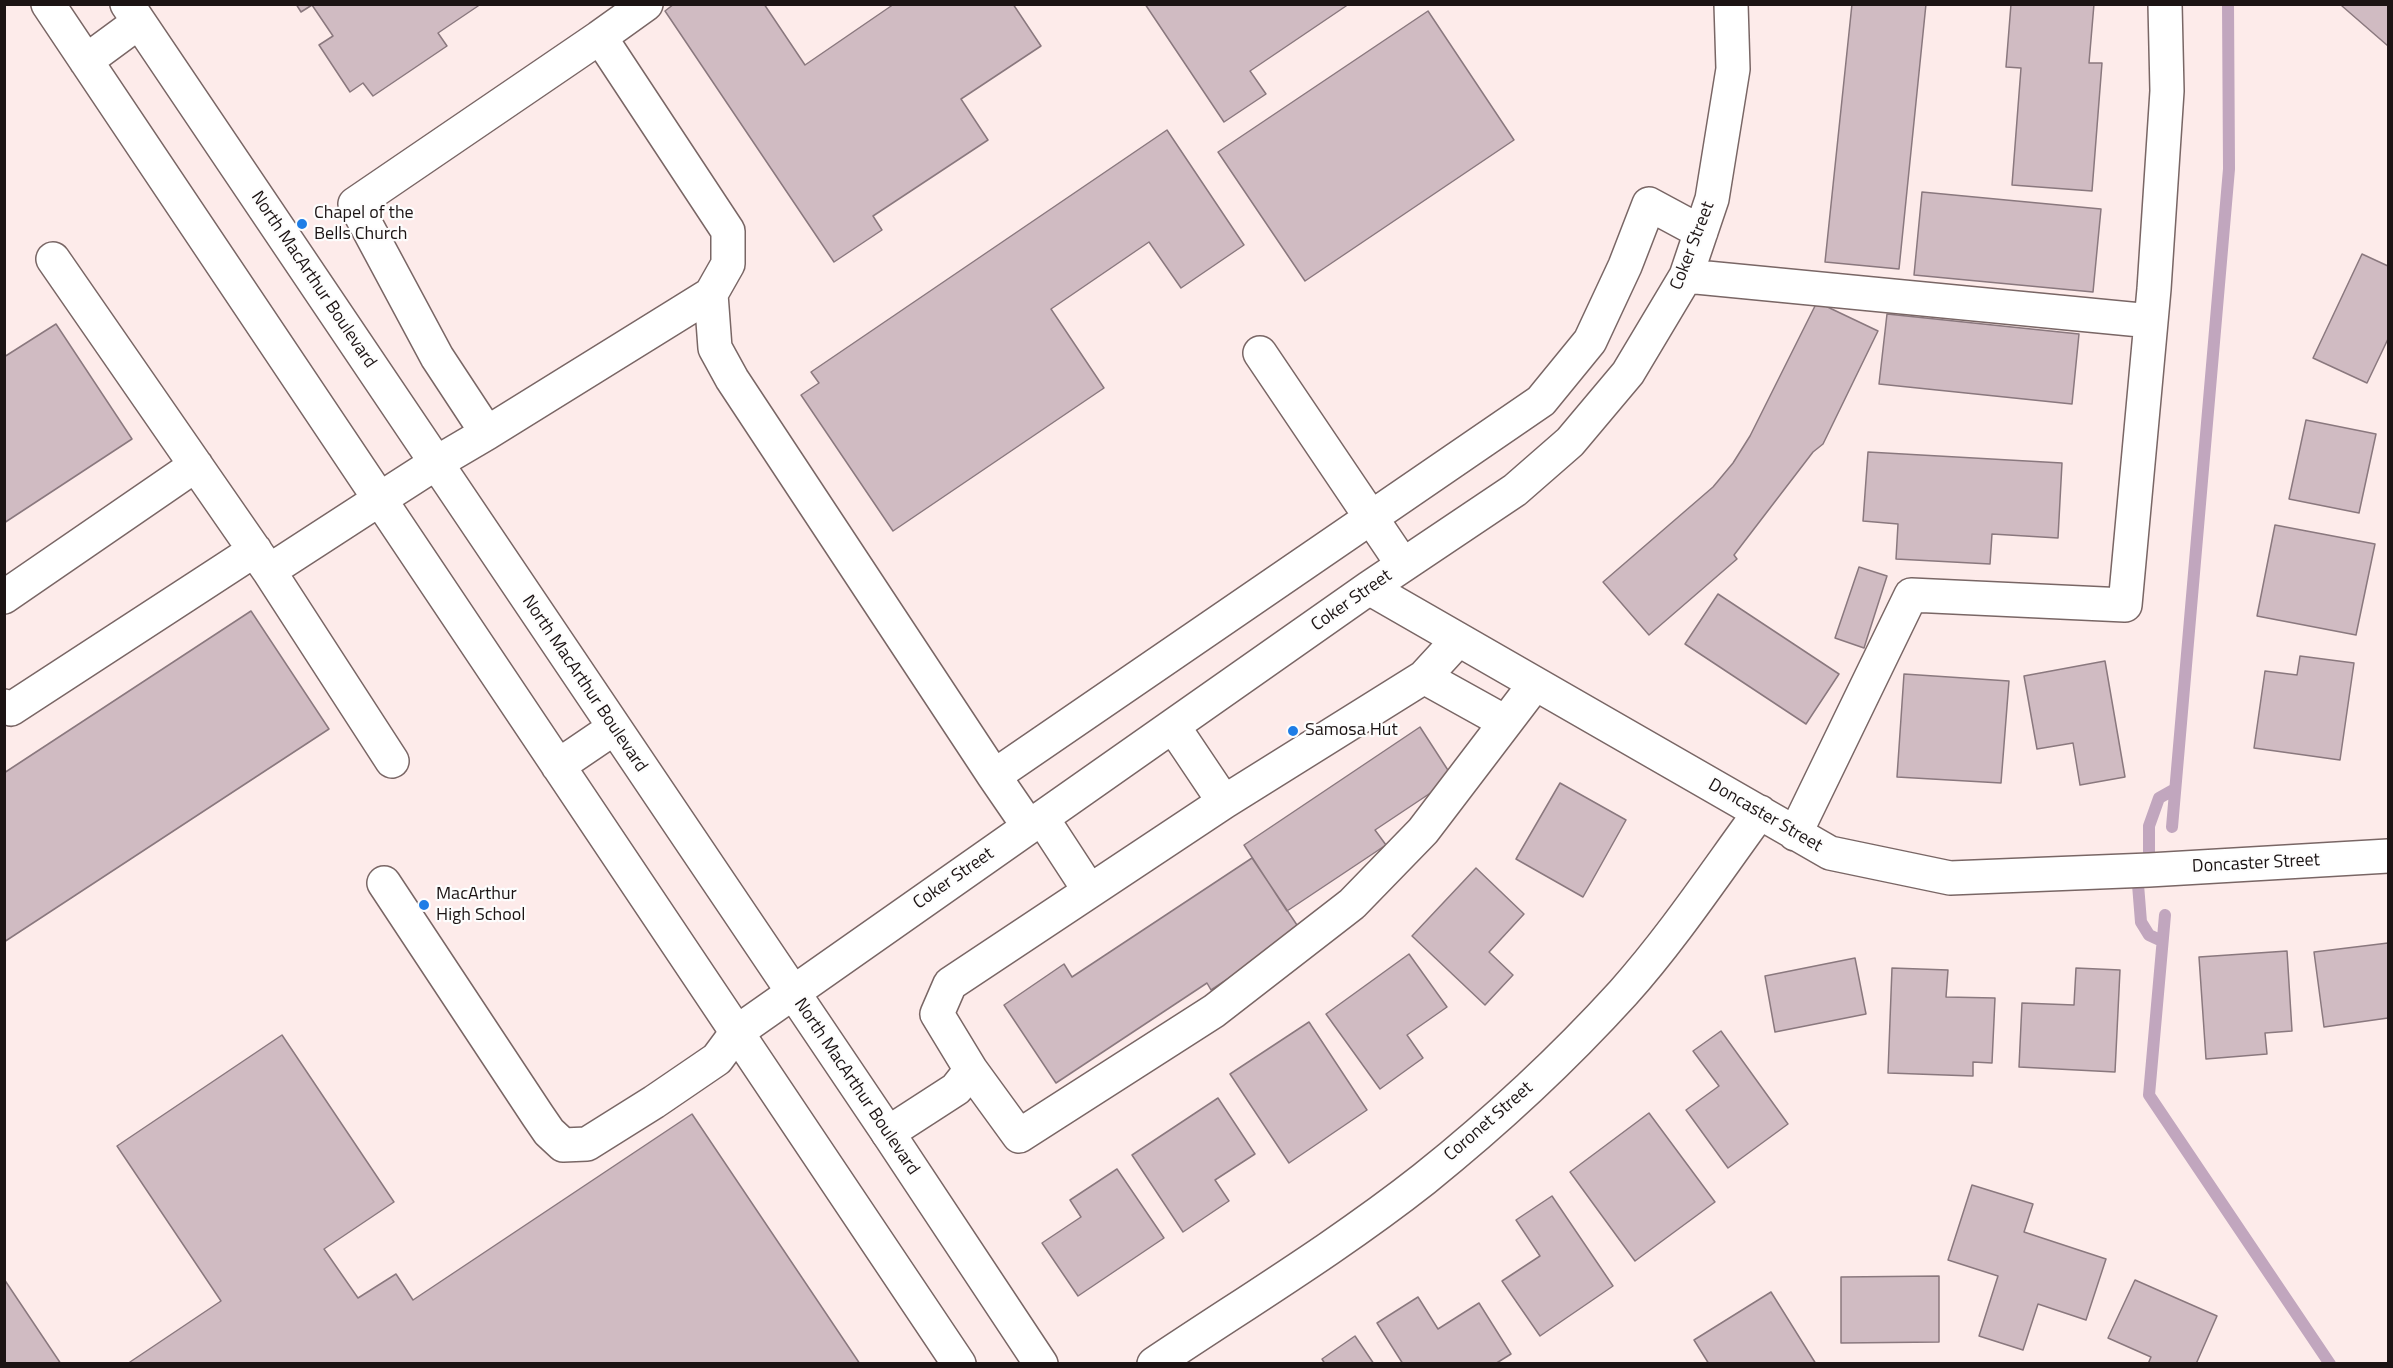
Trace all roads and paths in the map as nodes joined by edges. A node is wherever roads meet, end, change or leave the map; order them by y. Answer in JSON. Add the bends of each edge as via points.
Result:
{"nodes":[{"id":1,"x":48,"y":4,"type":"edge"},
{"id":2,"x":646,"y":4,"type":"edge"},
{"id":3,"x":1731,"y":4,"type":"edge"},
{"id":4,"x":2165,"y":4,"type":"edge"},
{"id":5,"x":133,"y":13,"type":"edge"},
{"id":6,"x":600,"y":37,"type":"junction"},
{"id":7,"x":86,"y":61,"type":"junction"},
{"id":8,"x":1701,"y":232,"type":"junction"},
{"id":9,"x":53,"y":259,"type":"dead end"},
{"id":10,"x":1686,"y":276,"type":"junction"},
{"id":11,"x":711,"y":294,"type":"junction"},
{"id":12,"x":2151,"y":321,"type":"junction"},
{"id":13,"x":1260,"y":353,"type":"dead end"},
{"id":14,"x":488,"y":434,"type":"junction"},
{"id":15,"x":436,"y":463,"type":"junction"},
{"id":16,"x":196,"y":465,"type":"junction"},
{"id":17,"x":380,"y":499,"type":"junction"},
{"id":18,"x":1371,"y":517,"type":"junction"},
{"id":19,"x":262,"y":560,"type":"junction"},
{"id":20,"x":1403,"y":565,"type":"junction"},
{"id":21,"x":1369,"y":588,"type":"junction"},
{"id":22,"x":4,"y":597,"type":"edge"},
{"id":23,"x":1458,"y":640,"type":"junction"},
{"id":24,"x":1425,"y":677,"type":"junction"},
{"id":25,"x":1534,"y":684,"type":"junction"},
{"id":26,"x":4,"y":706,"type":"edge"},
{"id":27,"x":1505,"y":722,"type":"junction"},
{"id":28,"x":1173,"y":726,"type":"junction"},
{"id":29,"x":614,"y":728,"type":"junction"},
{"id":30,"x":392,"y":761,"type":"dead end"},
{"id":31,"x":558,"y":766,"type":"junction"},
{"id":32,"x":994,"y":776,"type":"junction"},
{"id":33,"x":1224,"y":802,"type":"junction"},
{"id":34,"x":1760,"y":812,"type":"junction"},
{"id":35,"x":1035,"y":823,"type":"junction"},
{"id":36,"x":1795,"y":834,"type":"junction"},
{"id":37,"x":2388,"y":856,"type":"edge"},
{"id":38,"x":384,"y":883,"type":"dead end"},
{"id":39,"x":1089,"y":890,"type":"junction"},
{"id":40,"x":792,"y":992,"type":"junction"},
{"id":41,"x":736,"y":1032,"type":"junction"},
{"id":42,"x":971,"y":1070,"type":"junction"},
{"id":43,"x":888,"y":1133,"type":"junction"},
{"id":44,"x":960,"y":1364,"type":"edge"},
{"id":45,"x":1041,"y":1364,"type":"edge"},
{"id":46,"x":1154,"y":1364,"type":"edge"}],
"edges":[{"from":1,"to":7,"type":"main road"},
{"from":2,"to":6,"type":"main road"},
{"from":3,"to":8,"type":"main road","name":"Coker Street","via":[[1732,69],[1712,200]]},
{"from":4,"to":12,"type":"main road","via":[[2167,91]]},
{"from":5,"to":7,"type":"main road"},
{"from":5,"to":15,"type":"main road","name":"North MacArthur Boulevard"},
{"from":6,"to":11,"type":"main road","via":[[728,231],[728,264]]},
{"from":6,"to":14,"type":"main road","via":[[355,204],[437,357]]},
{"from":7,"to":17,"type":"main road"},
{"from":8,"to":10,"type":"main road","name":"Coker Street"},
{"from":8,"to":18,"type":"main road","via":[[1649,204],[1590,341],[1541,401]]},
{"from":9,"to":16,"type":"main road"},
{"from":10,"to":12,"type":"main road"},
{"from":10,"to":20,"type":"main road","name":"Coker Street","via":[[1628,374],[1570,442],[1515,490]]},
{"from":11,"to":14,"type":"main road"},
{"from":11,"to":32,"type":"main road","via":[[715,348],[732,379]]},
{"from":12,"to":36,"type":"main road","via":[[2125,605],[1911,595]]},
{"from":13,"to":18,"type":"main road"},
{"from":14,"to":15,"type":"main road"},
{"from":15,"to":17,"type":"main road"},
{"from":15,"to":29,"type":"main road","name":"North MacArthur Boulevard"},
{"from":16,"to":19,"type":"main road"},
{"from":16,"to":22,"type":"main road"},
{"from":17,"to":19,"type":"main road"},
{"from":17,"to":31,"type":"main road"},
{"from":18,"to":20,"type":"main road"},
{"from":18,"to":32,"type":"main road"},
{"from":19,"to":26,"type":"main road","via":[[11,709]]},
{"from":19,"to":30,"type":"main road"},
{"from":20,"to":21,"type":"main road","name":"Coker Street"},
{"from":21,"to":23,"type":"main road","name":"Doncaster Street"},
{"from":21,"to":28,"type":"main road","name":"Coker Street"},
{"from":23,"to":24,"type":"main road"},
{"from":23,"to":25,"type":"main road","name":"Doncaster Street"},
{"from":24,"to":27,"type":"main road"},
{"from":24,"to":33,"type":"main road"},
{"from":25,"to":27,"type":"main road"},
{"from":25,"to":34,"type":"main road","name":"Doncaster Street"},
{"from":27,"to":42,"type":"main road","via":[[1423,831],[1352,904],[1214,1011],[1019,1136]]},
{"from":28,"to":33,"type":"main road"},
{"from":28,"to":35,"type":"main road","name":"Coker Street"},
{"from":29,"to":31,"type":"main road"},
{"from":29,"to":40,"type":"main road","name":"North MacArthur Boulevard"},
{"from":31,"to":41,"type":"main road"},
{"from":32,"to":35,"type":"main road"},
{"from":33,"to":39,"type":"main road"},
{"from":34,"to":36,"type":"main road","name":"Doncaster Street"},
{"from":34,"to":46,"type":"main road","name":"Coronet Street","via":[[1624,991],[1511,1105],[1423,1179]]},
{"from":35,"to":39,"type":"main road"},
{"from":35,"to":40,"type":"main road","name":"Coker Street"},
{"from":36,"to":37,"type":"main road","name":"Doncaster Street","via":[[1830,853],[1950,878]]},
{"from":38,"to":41,"type":"main road","name":"Coker Street","via":[[538,1116],[563,1145],[587,1144],[654,1102],[717,1059]]},
{"from":39,"to":42,"type":"main road","via":[[951,984],[937,1014]]},
{"from":40,"to":41,"type":"main road","name":"Coker Street"},
{"from":40,"to":43,"type":"main road","name":"North MacArthur Boulevard"},
{"from":41,"to":44,"type":"main road"},
{"from":42,"to":43,"type":"main road","via":[[956,1089]]},
{"from":43,"to":45,"type":"main road","name":"North MacArthur Boulevard"}]}
